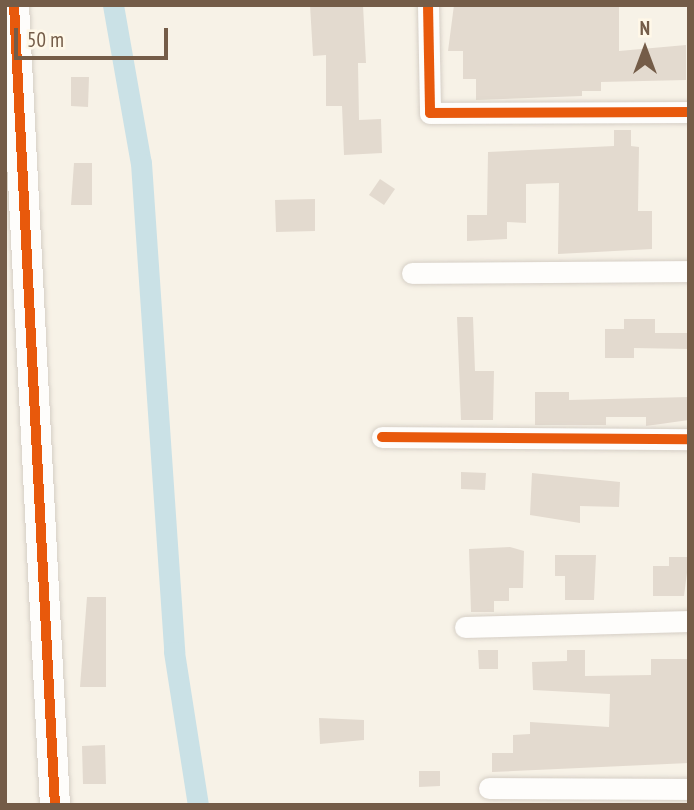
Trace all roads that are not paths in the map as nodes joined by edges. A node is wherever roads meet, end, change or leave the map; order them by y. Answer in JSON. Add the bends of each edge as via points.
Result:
{"nodes":[{"id":1,"x":14,"y":5,"type":"edge"},
{"id":2,"x":428,"y":5,"type":"edge"},
{"id":3,"x":689,"y":111,"type":"edge"},
{"id":4,"x":689,"y":271,"type":"edge"},
{"id":5,"x":412,"y":273,"type":"dead end"},
{"id":6,"x":382,"y":437,"type":"dead end"},
{"id":7,"x":689,"y":439,"type":"edge"},
{"id":8,"x":689,"y":621,"type":"edge"},
{"id":9,"x":465,"y":626,"type":"dead end"},
{"id":10,"x":689,"y":789,"type":"edge"},
{"id":11,"x":498,"y":794,"type":"edge"},
{"id":12,"x":55,"y":805,"type":"edge"}],
"edges":[{"from":1,"to":12,"type":"street"},
{"from":2,"to":3,"type":"street","via":[[430,113]]},
{"from":4,"to":5,"type":"street"},
{"from":6,"to":7,"type":"street"},
{"from":8,"to":9,"type":"street"},
{"from":10,"to":11,"type":"street"}]}
